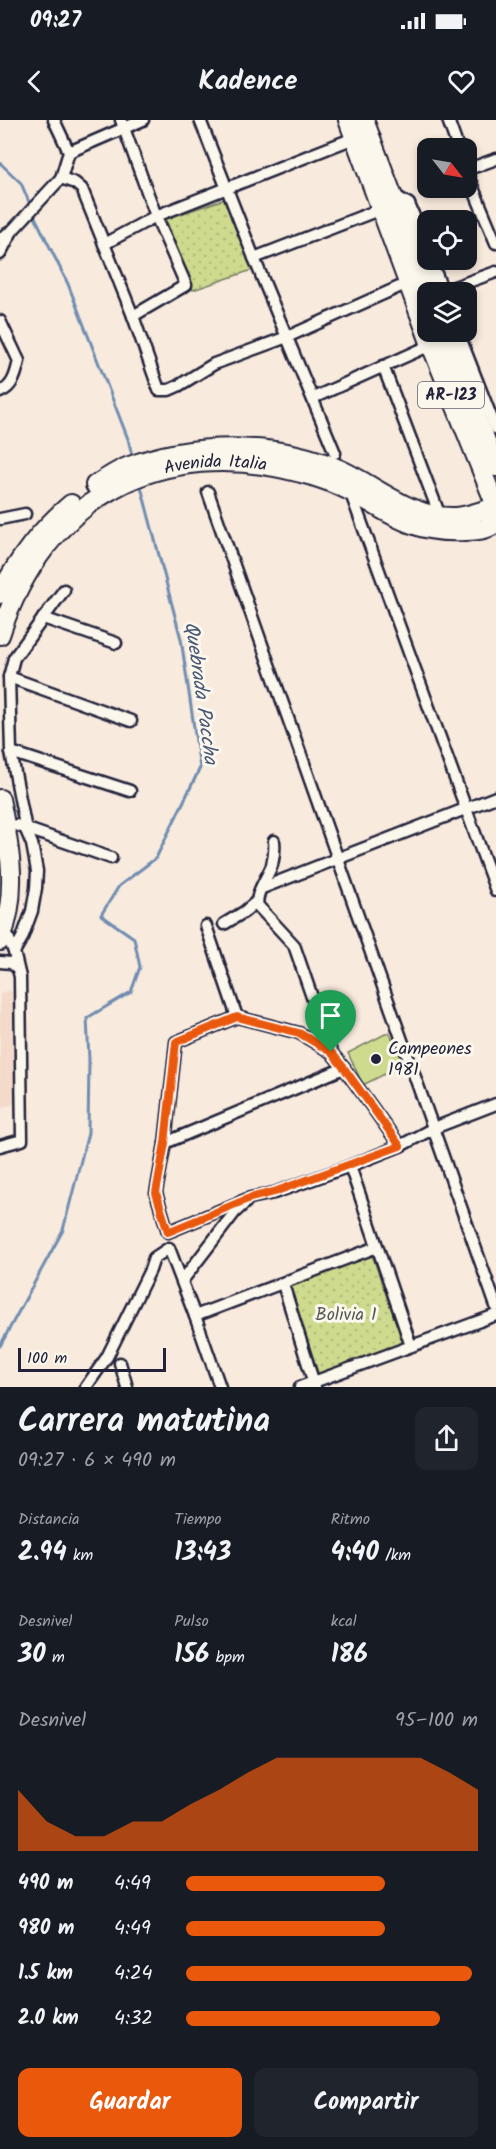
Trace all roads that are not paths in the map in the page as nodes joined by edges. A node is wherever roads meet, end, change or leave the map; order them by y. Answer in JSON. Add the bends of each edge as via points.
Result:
{"nodes":[{"id":1,"x":54,"y":120,"type":"edge"},
{"id":2,"x":143,"y":120,"type":"edge"},
{"id":3,"x":200,"y":120,"type":"edge"},
{"id":4,"x":348,"y":120,"type":"edge"},
{"id":5,"x":364,"y":120,"type":"edge"},
{"id":6,"x":448,"y":120,"type":"edge"},
{"id":7,"x":123,"y":124,"type":"edge"},
{"id":8,"x":354,"y":138,"type":"junction"},
{"id":9,"x":454,"y":138,"type":"edge"},
{"id":10,"x":69,"y":152,"type":"junction"},
{"id":11,"x":496,"y":159,"type":"edge"},
{"id":12,"x":477,"y":166,"type":"edge"},
{"id":13,"x":61,"y":178,"type":"junction"},
{"id":14,"x":227,"y":188,"type":"junction"},
{"id":15,"x":391,"y":194,"type":"junction"},
{"id":16,"x":477,"y":196,"type":"edge"},
{"id":17,"x":381,"y":209,"type":"junction"},
{"id":18,"x":156,"y":216,"type":"junction"},
{"id":19,"x":417,"y":224,"type":"edge"},
{"id":20,"x":12,"y":231,"type":"junction"},
{"id":21,"x":0,"y":238,"type":"edge"},
{"id":22,"x":495,"y":238,"type":"edge"},
{"id":23,"x":104,"y":244,"type":"junction"},
{"id":24,"x":0,"y":254,"type":"edge"},
{"id":25,"x":254,"y":258,"type":"junction"},
{"id":26,"x":496,"y":272,"type":"edge"},
{"id":27,"x":433,"y":282,"type":"edge"},
{"id":28,"x":467,"y":282,"type":"edge"},
{"id":29,"x":408,"y":283,"type":"junction"},
{"id":30,"x":133,"y":316,"type":"junction"},
{"id":31,"x":0,"y":321,"type":"edge"},
{"id":32,"x":287,"y":337,"type":"junction"},
{"id":33,"x":448,"y":342,"type":"edge"},
{"id":34,"x":462,"y":342,"type":"edge"},
{"id":35,"x":431,"y":345,"type":"junction"},
{"id":36,"x":383,"y":366,"type":"junction"},
{"id":37,"x":0,"y":392,"type":"edge"},
{"id":38,"x":313,"y":398,"type":"junction"},
{"id":39,"x":496,"y":429,"type":"edge"},
{"id":40,"x":238,"y":455,"type":"junction"},
{"id":41,"x":338,"y":461,"type":"junction"},
{"id":42,"x":496,"y":467,"type":"edge"},
{"id":43,"x":350,"y":491,"type":"junction"},
{"id":44,"x":208,"y":492,"type":"dead end"},
{"id":45,"x":496,"y":506,"type":"edge"},
{"id":46,"x":25,"y":514,"type":"dead end"},
{"id":47,"x":440,"y":516,"type":"junction"},
{"id":48,"x":496,"y":516,"type":"edge"},
{"id":49,"x":0,"y":519,"type":"edge"},
{"id":50,"x":496,"y":523,"type":"edge"},
{"id":51,"x":64,"y":590,"type":"dead end"},
{"id":52,"x":0,"y":594,"type":"edge"},
{"id":53,"x":43,"y":618,"type":"junction"},
{"id":54,"x":2,"y":628,"type":"edge"},
{"id":55,"x":116,"y":643,"type":"dead end"},
{"id":56,"x":9,"y":677,"type":"junction"},
{"id":57,"x":132,"y":721,"type":"dead end"},
{"id":58,"x":12,"y":752,"type":"junction"},
{"id":59,"x":130,"y":791,"type":"dead end"},
{"id":60,"x":496,"y":797,"type":"edge"},
{"id":61,"x":0,"y":799,"type":"edge"},
{"id":62,"x":466,"y":808,"type":"junction"},
{"id":63,"x":3,"y":828,"type":"edge"},
{"id":64,"x":26,"y":830,"type":"junction"},
{"id":65,"x":274,"y":841,"type":"dead end"},
{"id":66,"x":111,"y":858,"type":"dead end"},
{"id":67,"x":338,"y":858,"type":"junction"},
{"id":68,"x":262,"y":888,"type":"junction"},
{"id":69,"x":496,"y":891,"type":"edge"},
{"id":70,"x":257,"y":901,"type":"junction"},
{"id":71,"x":224,"y":924,"type":"dead end"},
{"id":72,"x":206,"y":926,"type":"dead end"},
{"id":73,"x":6,"y":941,"type":"edge"},
{"id":74,"x":0,"y":962,"type":"edge"},
{"id":75,"x":17,"y":968,"type":"junction"},
{"id":76,"x":237,"y":1017,"type":"junction"},
{"id":77,"x":331,"y":1052,"type":"junction"},
{"id":78,"x":344,"y":1068,"type":"junction"},
{"id":79,"x":496,"y":1104,"type":"edge"},
{"id":80,"x":434,"y":1128,"type":"junction"},
{"id":81,"x":165,"y":1143,"type":"junction"},
{"id":82,"x":0,"y":1146,"type":"edge"},
{"id":83,"x":400,"y":1146,"type":"junction"},
{"id":84,"x":350,"y":1166,"type":"junction"},
{"id":85,"x":250,"y":1198,"type":"junction"},
{"id":86,"x":377,"y":1247,"type":"junction"},
{"id":87,"x":182,"y":1281,"type":"junction"},
{"id":88,"x":283,"y":1284,"type":"junction"},
{"id":89,"x":496,"y":1306,"type":"edge"},
{"id":90,"x":496,"y":1315,"type":"edge"},
{"id":91,"x":195,"y":1316,"type":"junction"},
{"id":92,"x":411,"y":1347,"type":"junction"},
{"id":93,"x":120,"y":1363,"type":"dead end"},
{"id":94,"x":314,"y":1385,"type":"edge"},
{"id":95,"x":86,"y":1387,"type":"edge"},
{"id":96,"x":126,"y":1387,"type":"edge"},
{"id":97,"x":220,"y":1387,"type":"edge"},
{"id":98,"x":300,"y":1387,"type":"edge"}],
"edges":[{"from":1,"to":10,"type":"street"},
{"from":2,"to":7,"type":"street"},
{"from":3,"to":14,"type":"street"},
{"from":4,"to":8,"type":"main road","number":"AR-123"},
{"from":5,"to":15,"type":"main road"},
{"from":6,"to":9,"type":"street"},
{"from":7,"to":10,"type":"street"},
{"from":7,"to":18,"type":"street"},
{"from":8,"to":14,"type":"street"},
{"from":8,"to":17,"type":"main road","number":"AR-123"},
{"from":10,"to":13,"type":"street"},
{"from":11,"to":12,"type":"street"},
{"from":13,"to":20,"type":"street"},
{"from":13,"to":23,"type":"street","via":[[82,189]]},
{"from":14,"to":18,"type":"street"},
{"from":14,"to":25,"type":"street"},
{"from":15,"to":19,"type":"street","via":[[409,204]]},
{"from":15,"to":27,"type":"main road"},
{"from":16,"to":22,"type":"street"},
{"from":17,"to":25,"type":"street"},
{"from":17,"to":29,"type":"main road","number":"AR-123"},
{"from":18,"to":23,"type":"street"},
{"from":18,"to":30,"type":"street","via":[[186,285]]},
{"from":20,"to":21,"type":"street"},
{"from":20,"to":24,"type":"street"},
{"from":23,"to":30,"type":"street"},
{"from":25,"to":32,"type":"street"},
{"from":26,"to":28,"type":"street"},
{"from":29,"to":32,"type":"street"},
{"from":29,"to":35,"type":"main road","number":"AR-123"},
{"from":30,"to":32,"type":"street","via":[[159,390],[169,390],[214,364]]},
{"from":31,"to":37,"type":"street","via":[[19,362],[11,383]]},
{"from":32,"to":38,"type":"street"},
{"from":33,"to":42,"type":"main road","number":"AR-123"},
{"from":34,"to":39,"type":"street"},
{"from":35,"to":36,"type":"street"},
{"from":35,"to":45,"type":"main road","number":"AR-123"},
{"from":36,"to":38,"type":"street"},
{"from":36,"to":47,"type":"street"},
{"from":38,"to":41,"type":"street"},
{"from":40,"to":41,"type":"main road","name":"Avenida Italia","via":[[289,454]]},
{"from":40,"to":43,"type":"main road","name":"Avenida Italia"},
{"from":40,"to":52,"type":"main road","name":"Avenida Italia","via":[[200,449],[164,455],[125,468],[87,490],[50,522],[17,562]]},
{"from":40,"to":54,"type":"main road","name":"Avenida Italia","via":[[155,471],[112,488],[74,514],[45,547]]},
{"from":41,"to":43,"type":"street"},
{"from":41,"to":47,"type":"main road","name":"Avenida Italia","via":[[416,511]]},
{"from":43,"to":50,"type":"main road","name":"Avenida Italia","via":[[398,518],[440,531],[472,531],[491,528]]},
{"from":43,"to":62,"type":"street"},
{"from":44,"to":67,"type":"street"},
{"from":46,"to":49,"type":"street"},
{"from":47,"to":48,"type":"main road","name":"Avenida Italia","via":[[456,517],[485,510]]},
{"from":51,"to":53,"type":"street"},
{"from":53,"to":55,"type":"street"},
{"from":53,"to":56,"type":"street","via":[[14,658]]},
{"from":56,"to":57,"type":"street"},
{"from":56,"to":58,"type":"street"},
{"from":58,"to":59,"type":"street"},
{"from":58,"to":64,"type":"street"},
{"from":60,"to":62,"type":"street"},
{"from":61,"to":63,"type":"main road"},
{"from":62,"to":67,"type":"street"},
{"from":62,"to":69,"type":"street"},
{"from":63,"to":64,"type":"street","via":[[16,825]]},
{"from":63,"to":73,"type":"main road","via":[[9,844],[12,885]]},
{"from":64,"to":66,"type":"street"},
{"from":64,"to":73,"type":"street","via":[[37,871],[32,911],[22,938]]},
{"from":65,"to":68,"type":"street","via":[[271,869]]},
{"from":67,"to":68,"type":"street"},
{"from":67,"to":80,"type":"street"},
{"from":68,"to":70,"type":"street"},
{"from":70,"to":71,"type":"street"},
{"from":70,"to":77,"type":"street","via":[[294,945]]},
{"from":72,"to":76,"type":"street"},
{"from":73,"to":75,"type":"street"},
{"from":74,"to":75,"type":"street"},
{"from":75,"to":82,"type":"street","via":[[21,996],[22,1140]]},
{"from":76,"to":77,"type":"street","via":[[299,1033]]},
{"from":76,"to":81,"type":"street","via":[[176,1042]]},
{"from":77,"to":78,"type":"street"},
{"from":78,"to":81,"type":"street"},
{"from":78,"to":83,"type":"street"},
{"from":79,"to":80,"type":"street"},
{"from":80,"to":83,"type":"street"},
{"from":80,"to":89,"type":"street"},
{"from":81,"to":85,"type":"street","via":[[156,1193],[168,1232]]},
{"from":83,"to":84,"type":"street"},
{"from":84,"to":85,"type":"street"},
{"from":84,"to":86,"type":"street"},
{"from":85,"to":87,"type":"street"},
{"from":86,"to":88,"type":"street"},
{"from":86,"to":92,"type":"street"},
{"from":87,"to":91,"type":"street"},
{"from":87,"to":95,"type":"street","via":[[169,1248],[154,1258],[106,1357]]},
{"from":88,"to":91,"type":"street"},
{"from":88,"to":94,"type":"street"},
{"from":90,"to":92,"type":"street"},
{"from":91,"to":97,"type":"street"},
{"from":92,"to":94,"type":"street"},
{"from":93,"to":96,"type":"street"},
{"from":94,"to":98,"type":"street"}]}
